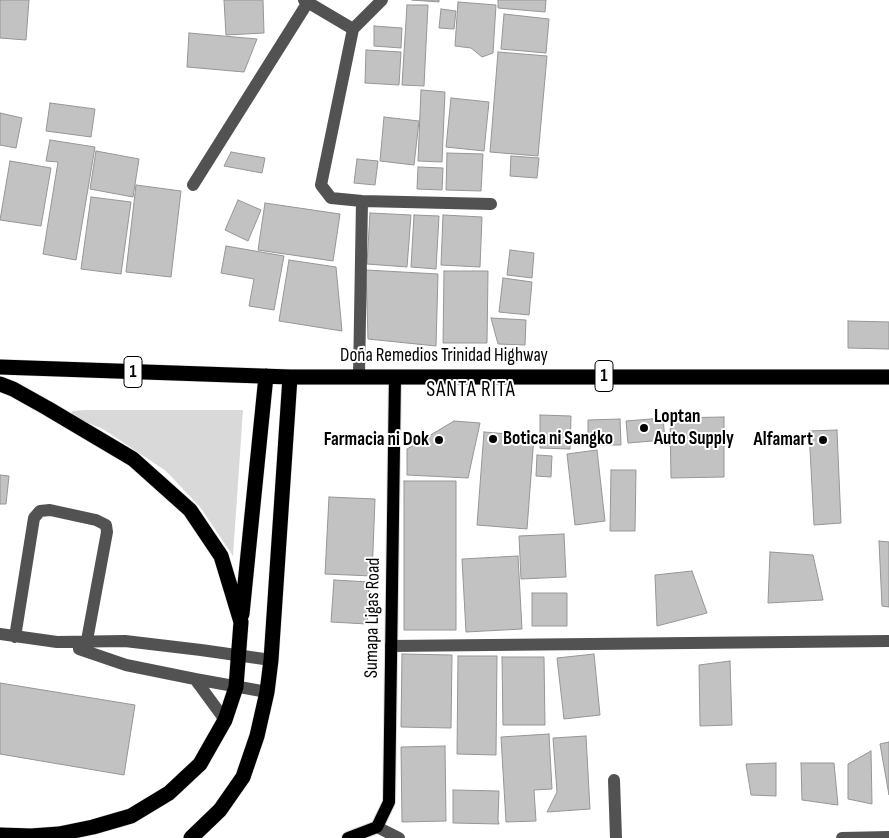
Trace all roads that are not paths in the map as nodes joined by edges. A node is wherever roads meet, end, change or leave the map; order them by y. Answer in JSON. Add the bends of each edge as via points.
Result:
{"nodes":[{"id":1,"x":382,"y":0,"type":"edge"},
{"id":2,"x":306,"y":1,"type":"edge"},
{"id":3,"x":353,"y":29,"type":"junction"},
{"id":4,"x":193,"y":185,"type":"dead end"},
{"id":5,"x":362,"y":201,"type":"junction"},
{"id":6,"x":491,"y":204,"type":"dead end"},
{"id":7,"x":0,"y":367,"type":"edge"},
{"id":8,"x":266,"y":376,"type":"junction"},
{"id":9,"x":359,"y":376,"type":"junction"},
{"id":10,"x":395,"y":376,"type":"junction"},
{"id":11,"x":290,"y":377,"type":"junction"},
{"id":12,"x":889,"y":377,"type":"edge"},
{"id":13,"x":0,"y":384,"type":"edge"},
{"id":14,"x":241,"y":622,"type":"junction"},
{"id":15,"x":0,"y":634,"type":"edge"},
{"id":16,"x":15,"y":637,"type":"junction"},
{"id":17,"x":889,"y":641,"type":"edge"},
{"id":18,"x":86,"y":646,"type":"junction"},
{"id":19,"x":391,"y":646,"type":"junction"},
{"id":20,"x":239,"y":655,"type":"junction"},
{"id":21,"x":271,"y":660,"type":"junction"},
{"id":22,"x":195,"y":679,"type":"junction"},
{"id":23,"x":236,"y":687,"type":"junction"},
{"id":24,"x":268,"y":692,"type":"junction"},
{"id":25,"x":224,"y":720,"type":"junction"},
{"id":26,"x":614,"y":780,"type":"dead end"},
{"id":27,"x":379,"y":832,"type":"edge"},
{"id":28,"x":0,"y":835,"type":"edge"},
{"id":29,"x":889,"y":837,"type":"edge"},
{"id":30,"x":190,"y":838,"type":"edge"},
{"id":31,"x":348,"y":838,"type":"edge"},
{"id":32,"x":399,"y":838,"type":"edge"},
{"id":33,"x":616,"y":838,"type":"edge"},
{"id":34,"x":842,"y":838,"type":"edge"}],
"edges":[{"from":1,"to":3,"type":"street"},
{"from":2,"to":3,"type":"street"},
{"from":2,"to":4,"type":"street"},
{"from":3,"to":5,"type":"street","via":[[321,185],[331,198]]},
{"from":5,"to":6,"type":"street"},
{"from":5,"to":9,"type":"street"},
{"from":7,"to":8,"type":"highway","name":"Doña Remedios Trinidad Highway","number":"1"},
{"from":8,"to":11,"type":"highway","name":"Doña Remedios Trinidad Highway","number":"1"},
{"from":8,"to":14,"type":"highway"},
{"from":9,"to":10,"type":"highway","name":"Doña Remedios Trinidad Highway","number":"1"},
{"from":9,"to":11,"type":"highway","name":"Doña Remedios Trinidad Highway","number":"1"},
{"from":10,"to":12,"type":"highway","name":"Doña Remedios Trinidad Highway","number":"1"},
{"from":10,"to":19,"type":"main road","name":"Sumapa Ligas Road"},
{"from":11,"to":21,"type":"highway"},
{"from":13,"to":14,"type":"highway","via":[[134,459],[190,510],[221,556]]},
{"from":14,"to":20,"type":"highway"},
{"from":15,"to":16,"type":"street"},
{"from":16,"to":18,"type":"street"},
{"from":16,"to":18,"type":"street","via":[[34,518],[40,510],[50,510],[106,525]]},
{"from":17,"to":19,"type":"street"},
{"from":18,"to":20,"type":"street","via":[[125,641]]},
{"from":18,"to":22,"type":"street","via":[[126,665]]},
{"from":19,"to":27,"type":"main road","name":"Sumapa Ligas Road","via":[[389,802]]},
{"from":20,"to":21,"type":"street"},
{"from":20,"to":23,"type":"highway"},
{"from":21,"to":24,"type":"highway"},
{"from":22,"to":23,"type":"street"},
{"from":22,"to":25,"type":"street"},
{"from":23,"to":24,"type":"street"},
{"from":23,"to":25,"type":"highway"},
{"from":24,"to":30,"type":"highway","via":[[243,777],[220,810]]},
{"from":25,"to":28,"type":"highway","via":[[200,764],[169,793],[131,816],[59,834]]},
{"from":26,"to":33,"type":"street"},
{"from":27,"to":31,"type":"main road"},
{"from":27,"to":32,"type":"street"},
{"from":29,"to":34,"type":"street"}]}
